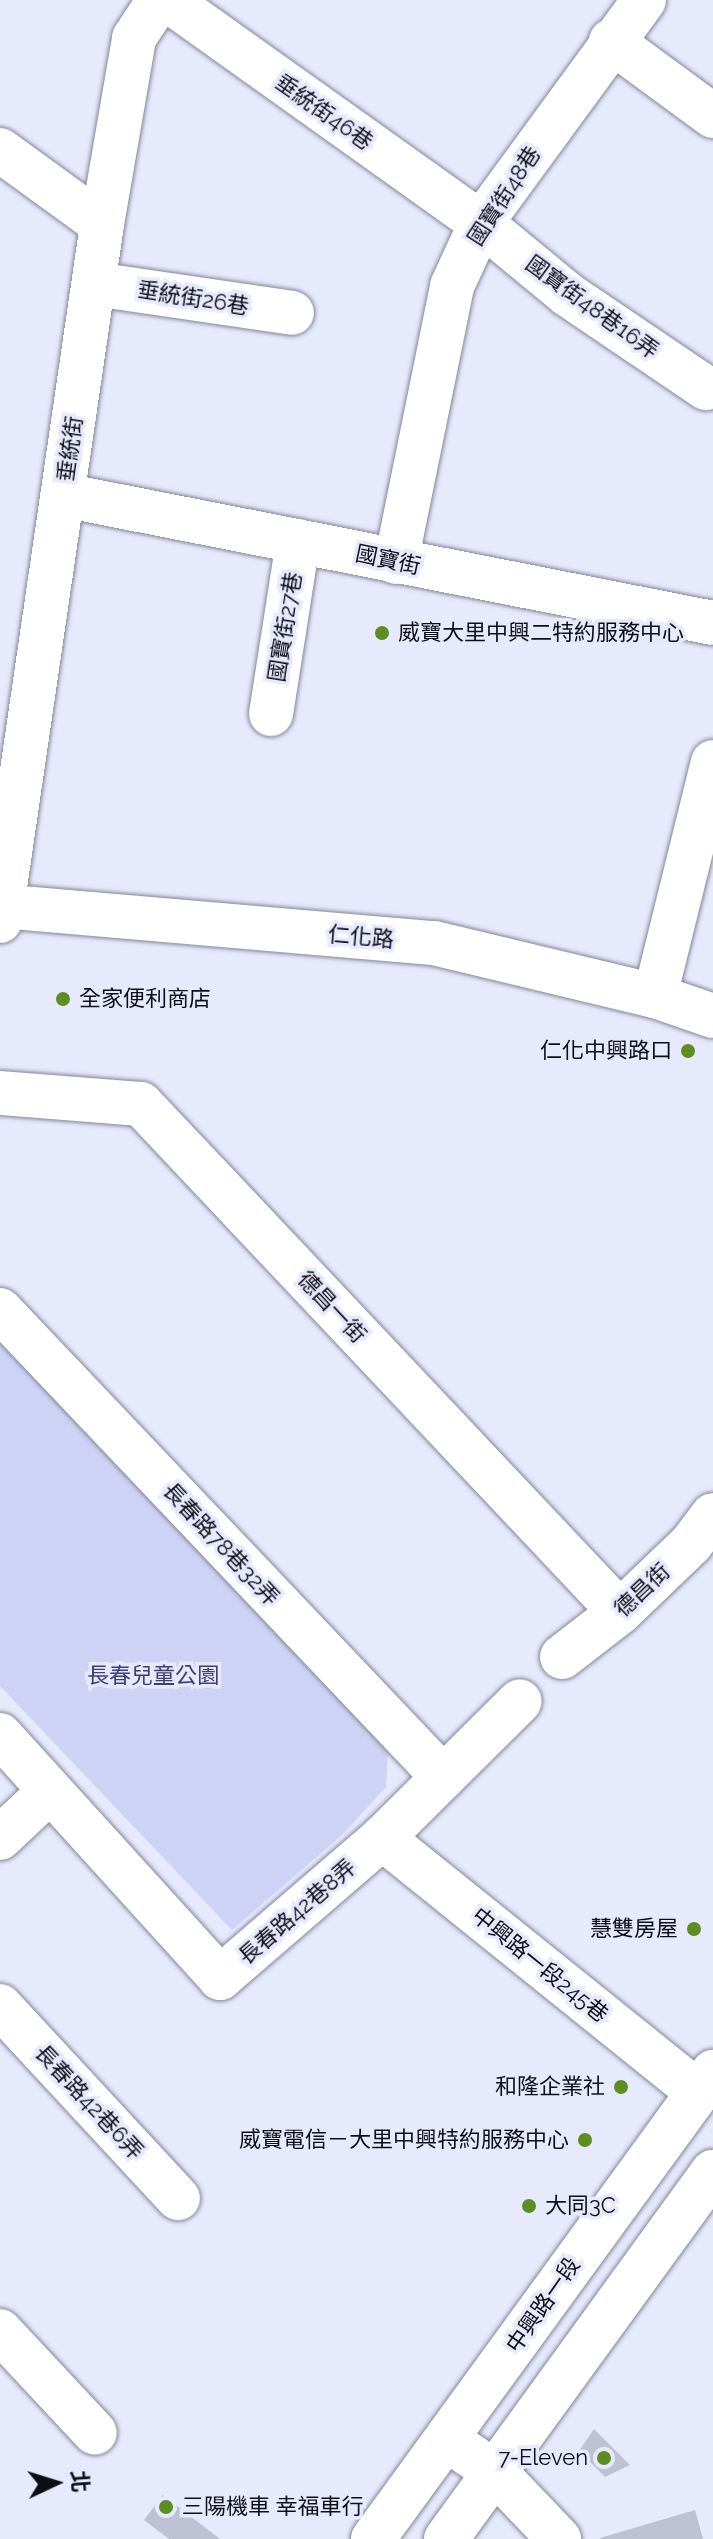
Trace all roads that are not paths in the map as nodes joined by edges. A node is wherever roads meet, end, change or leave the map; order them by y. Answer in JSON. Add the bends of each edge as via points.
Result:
{"nodes":[{"id":1,"x":159,"y":0,"type":"edge"},
{"id":2,"x":168,"y":0,"type":"edge"},
{"id":3,"x":644,"y":0,"type":"edge"},
{"id":4,"x":611,"y":41,"type":"junction"},
{"id":5,"x":713,"y":116,"type":"edge"},
{"id":6,"x":0,"y":150,"type":"edge"},
{"id":7,"x":481,"y":223,"type":"junction"},
{"id":8,"x":102,"y":224,"type":"junction"},
{"id":9,"x":94,"y":284,"type":"junction"},
{"id":10,"x":292,"y":313,"type":"dead end"},
{"id":11,"x":706,"y":388,"type":"dead end"},
{"id":12,"x":63,"y":495,"type":"junction"},
{"id":13,"x":298,"y":541,"type":"junction"},
{"id":14,"x":396,"y":562,"type":"junction"},
{"id":15,"x":713,"y":623,"type":"edge"},
{"id":16,"x":271,"y":714,"type":"dead end"},
{"id":17,"x":713,"y":762,"type":"edge"},
{"id":18,"x":1,"y":911,"type":"edge"},
{"id":19,"x":655,"y":996,"type":"junction"},
{"id":20,"x":713,"y":1016,"type":"edge"},
{"id":21,"x":0,"y":1093,"type":"edge"},
{"id":22,"x":0,"y":1310,"type":"edge"},
{"id":23,"x":706,"y":1541,"type":"edge"},
{"id":24,"x":620,"y":1612,"type":"junction"},
{"id":25,"x":562,"y":1657,"type":"dead end"},
{"id":26,"x":520,"y":1701,"type":"dead end"},
{"id":27,"x":0,"y":1735,"type":"edge"},
{"id":28,"x":443,"y":1777,"type":"junction"},
{"id":29,"x":50,"y":1791,"type":"junction"},
{"id":30,"x":0,"y":1838,"type":"edge"},
{"id":31,"x":382,"y":1838,"type":"junction"},
{"id":32,"x":0,"y":2006,"type":"edge"},
{"id":33,"x":706,"y":2082,"type":"edge"},
{"id":34,"x":713,"y":2172,"type":"edge"},
{"id":35,"x":178,"y":2198,"type":"dead end"},
{"id":36,"x":0,"y":2331,"type":"edge"},
{"id":37,"x":95,"y":2433,"type":"dead end"},
{"id":38,"x":449,"y":2441,"type":"junction"},
{"id":39,"x":495,"y":2472,"type":"junction"},
{"id":40,"x":373,"y":2539,"type":"edge"},
{"id":41,"x":446,"y":2539,"type":"edge"},
{"id":42,"x":559,"y":2539,"type":"edge"}],
"edges":[{"from":1,"to":8,"type":"street","name":"垂統街","via":[[134,38]]},
{"from":2,"to":7,"type":"street","name":"垂統街46巷"},
{"from":3,"to":4,"type":"street","name":"國寶街48巷"},
{"from":4,"to":5,"type":"street"},
{"from":4,"to":7,"type":"street","name":"國寶街48巷"},
{"from":6,"to":8,"type":"street"},
{"from":7,"to":11,"type":"street","name":"國寶街48巷16弄","via":[[567,294]]},
{"from":7,"to":14,"type":"street","name":"國寶街48巷","via":[[452,286]]},
{"from":8,"to":9,"type":"street","name":"垂統街"},
{"from":9,"to":10,"type":"street","name":"垂統街26巷"},
{"from":9,"to":12,"type":"street","name":"垂統街"},
{"from":12,"to":13,"type":"street","name":"國寶街"},
{"from":12,"to":18,"type":"street","name":"垂統街"},
{"from":13,"to":14,"type":"street","name":"國寶街"},
{"from":13,"to":16,"type":"street","name":"國寶街27巷"},
{"from":14,"to":15,"type":"street","name":"國寶街"},
{"from":17,"to":19,"type":"street"},
{"from":18,"to":19,"type":"street","name":"仁化路","via":[[434,943]]},
{"from":19,"to":20,"type":"street","name":"仁化路"},
{"from":21,"to":24,"type":"street","name":"德昌一街","via":[[141,1104]]},
{"from":22,"to":28,"type":"street","name":"長春路78巷32弄"},
{"from":23,"to":24,"type":"street","name":"德昌街"},
{"from":24,"to":25,"type":"street","name":"德昌街"},
{"from":26,"to":28,"type":"street","name":"長春路42巷8弄"},
{"from":27,"to":29,"type":"street"},
{"from":28,"to":31,"type":"street","name":"長春路42巷8弄"},
{"from":29,"to":30,"type":"street"},
{"from":29,"to":31,"type":"street","name":"長春路42巷8弄","via":[[220,1978]]},
{"from":31,"to":33,"type":"street","name":"中興路一段245巷"},
{"from":32,"to":35,"type":"street","name":"長春路42巷6弄"},
{"from":33,"to":38,"type":"street","name":"中興路一段"},
{"from":34,"to":39,"type":"street"},
{"from":36,"to":37,"type":"street"},
{"from":38,"to":39,"type":"street"},
{"from":38,"to":40,"type":"street","name":"中興路一段"},
{"from":39,"to":41,"type":"street"},
{"from":39,"to":42,"type":"street"}]}
